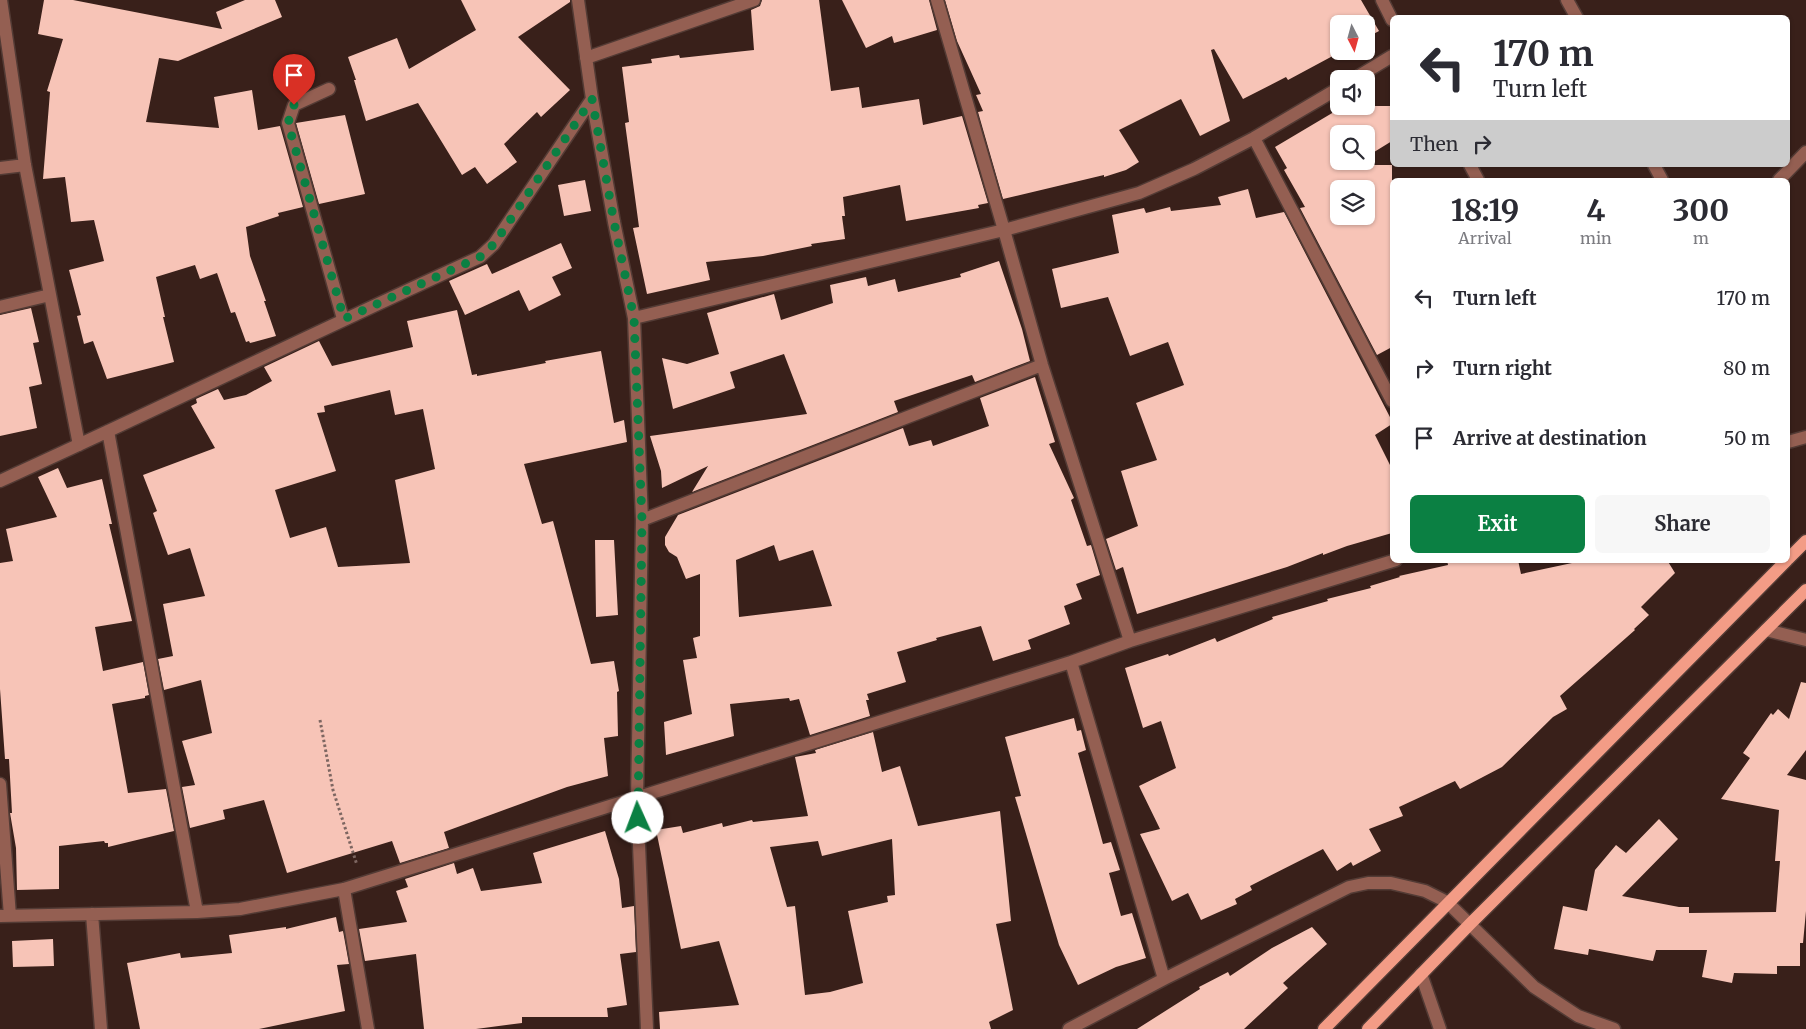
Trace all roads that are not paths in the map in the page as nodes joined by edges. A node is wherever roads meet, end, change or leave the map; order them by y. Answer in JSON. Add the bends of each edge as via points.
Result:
{"nodes":[{"id":1,"x":1,"y":0,"type":"edge"},
{"id":2,"x":578,"y":0,"type":"edge"},
{"id":3,"x":754,"y":0,"type":"edge"},
{"id":4,"x":936,"y":0,"type":"edge"},
{"id":5,"x":1382,"y":0,"type":"edge"},
{"id":6,"x":1567,"y":0,"type":"edge"},
{"id":7,"x":740,"y":2,"type":"edge"},
{"id":8,"x":1574,"y":15,"type":"edge"},
{"id":9,"x":1390,"y":16,"type":"edge"},
{"id":10,"x":1390,"y":57,"type":"edge"},
{"id":11,"x":586,"y":58,"type":"junction"},
{"id":12,"x":1369,"y":70,"type":"edge"},
{"id":13,"x":329,"y":89,"type":"dead end"},
{"id":14,"x":1330,"y":93,"type":"edge"},
{"id":15,"x":592,"y":99,"type":"junction"},
{"id":16,"x":1254,"y":138,"type":"junction"},
{"id":17,"x":1806,"y":152,"type":"edge"},
{"id":18,"x":24,"y":165,"type":"junction"},
{"id":19,"x":0,"y":168,"type":"edge"},
{"id":20,"x":1781,"y":178,"type":"edge"},
{"id":21,"x":1004,"y":230,"type":"junction"},
{"id":22,"x":50,"y":295,"type":"junction"},
{"id":23,"x":0,"y":306,"type":"edge"},
{"id":24,"x":634,"y":318,"type":"junction"},
{"id":25,"x":344,"y":319,"type":"junction"},
{"id":26,"x":1042,"y":365,"type":"junction"},
{"id":27,"x":1390,"y":397,"type":"edge"},
{"id":28,"x":108,"y":430,"type":"junction"},
{"id":29,"x":1806,"y":437,"type":"edge"},
{"id":30,"x":1790,"y":441,"type":"edge"},
{"id":31,"x":79,"y":446,"type":"junction"},
{"id":32,"x":0,"y":481,"type":"edge"},
{"id":33,"x":642,"y":520,"type":"junction"},
{"id":34,"x":1806,"y":540,"type":"edge"},
{"id":35,"x":1790,"y":557,"type":"edge"},
{"id":36,"x":1390,"y":562,"type":"edge"},
{"id":37,"x":1784,"y":563,"type":"edge"},
{"id":38,"x":1806,"y":590,"type":"edge"},
{"id":39,"x":1766,"y":630,"type":"junction"},
{"id":40,"x":1806,"y":640,"type":"edge"},
{"id":41,"x":1130,"y":641,"type":"junction"},
{"id":42,"x":1071,"y":662,"type":"junction"},
{"id":43,"x":0,"y":784,"type":"edge"},
{"id":44,"x":637,"y":799,"type":"junction"},
{"id":45,"x":344,"y":889,"type":"junction"},
{"id":46,"x":1447,"y":902,"type":"junction"},
{"id":47,"x":197,"y":912,"type":"junction"},
{"id":48,"x":92,"y":914,"type":"junction"},
{"id":49,"x":5,"y":916,"type":"edge"},
{"id":50,"x":1470,"y":924,"type":"junction"},
{"id":51,"x":1421,"y":974,"type":"junction"},
{"id":52,"x":1164,"y":979,"type":"junction"},
{"id":53,"x":101,"y":1029,"type":"edge"},
{"id":54,"x":368,"y":1029,"type":"edge"},
{"id":55,"x":647,"y":1029,"type":"edge"},
{"id":56,"x":1069,"y":1029,"type":"edge"},
{"id":57,"x":1324,"y":1029,"type":"edge"},
{"id":58,"x":1368,"y":1029,"type":"edge"},
{"id":59,"x":1440,"y":1029,"type":"edge"},
{"id":60,"x":1614,"y":1029,"type":"edge"}],
"edges":[{"from":1,"to":18,"type":"street"},
{"from":2,"to":11,"type":"street"},
{"from":3,"to":7,"type":"street"},
{"from":4,"to":21,"type":"street"},
{"from":5,"to":9,"type":"street"},
{"from":6,"to":8,"type":"street"},
{"from":7,"to":11,"type":"street"},
{"from":10,"to":12,"type":"street"},
{"from":11,"to":15,"type":"street"},
{"from":13,"to":25,"type":"street","via":[[294,105],[288,123]]},
{"from":14,"to":16,"type":"street"},
{"from":15,"to":24,"type":"street"},
{"from":15,"to":25,"type":"street","via":[[494,244],[480,257]]},
{"from":16,"to":21,"type":"street","via":[[1139,193]]},
{"from":16,"to":27,"type":"street"},
{"from":17,"to":20,"type":"street"},
{"from":18,"to":19,"type":"street"},
{"from":18,"to":22,"type":"street"},
{"from":21,"to":24,"type":"street"},
{"from":21,"to":26,"type":"street"},
{"from":22,"to":23,"type":"street"},
{"from":22,"to":31,"type":"street"},
{"from":24,"to":33,"type":"street"},
{"from":25,"to":28,"type":"street"},
{"from":26,"to":33,"type":"street"},
{"from":26,"to":41,"type":"street"},
{"from":28,"to":31,"type":"street"},
{"from":28,"to":47,"type":"street"},
{"from":29,"to":30,"type":"street"},
{"from":31,"to":32,"type":"street"},
{"from":33,"to":44,"type":"street"},
{"from":34,"to":35,"type":"main road"},
{"from":36,"to":41,"type":"street"},
{"from":37,"to":46,"type":"main road"},
{"from":38,"to":39,"type":"main road"},
{"from":39,"to":40,"type":"street"},
{"from":39,"to":50,"type":"main road"},
{"from":41,"to":42,"type":"street"},
{"from":42,"to":44,"type":"street"},
{"from":42,"to":52,"type":"street"},
{"from":43,"to":49,"type":"street"},
{"from":44,"to":45,"type":"street"},
{"from":44,"to":55,"type":"street"},
{"from":45,"to":47,"type":"street","via":[[240,909]]},
{"from":45,"to":54,"type":"street"},
{"from":46,"to":50,"type":"street"},
{"from":46,"to":52,"type":"street","via":[[1425,891],[1391,883],[1349,887]]},
{"from":46,"to":57,"type":"main road"},
{"from":47,"to":48,"type":"street"},
{"from":48,"to":49,"type":"street"},
{"from":48,"to":53,"type":"street"},
{"from":50,"to":51,"type":"main road"},
{"from":50,"to":60,"type":"street","via":[[1534,988],[1578,1016]]},
{"from":51,"to":58,"type":"main road"},
{"from":51,"to":59,"type":"street"},
{"from":52,"to":56,"type":"street"}]}
